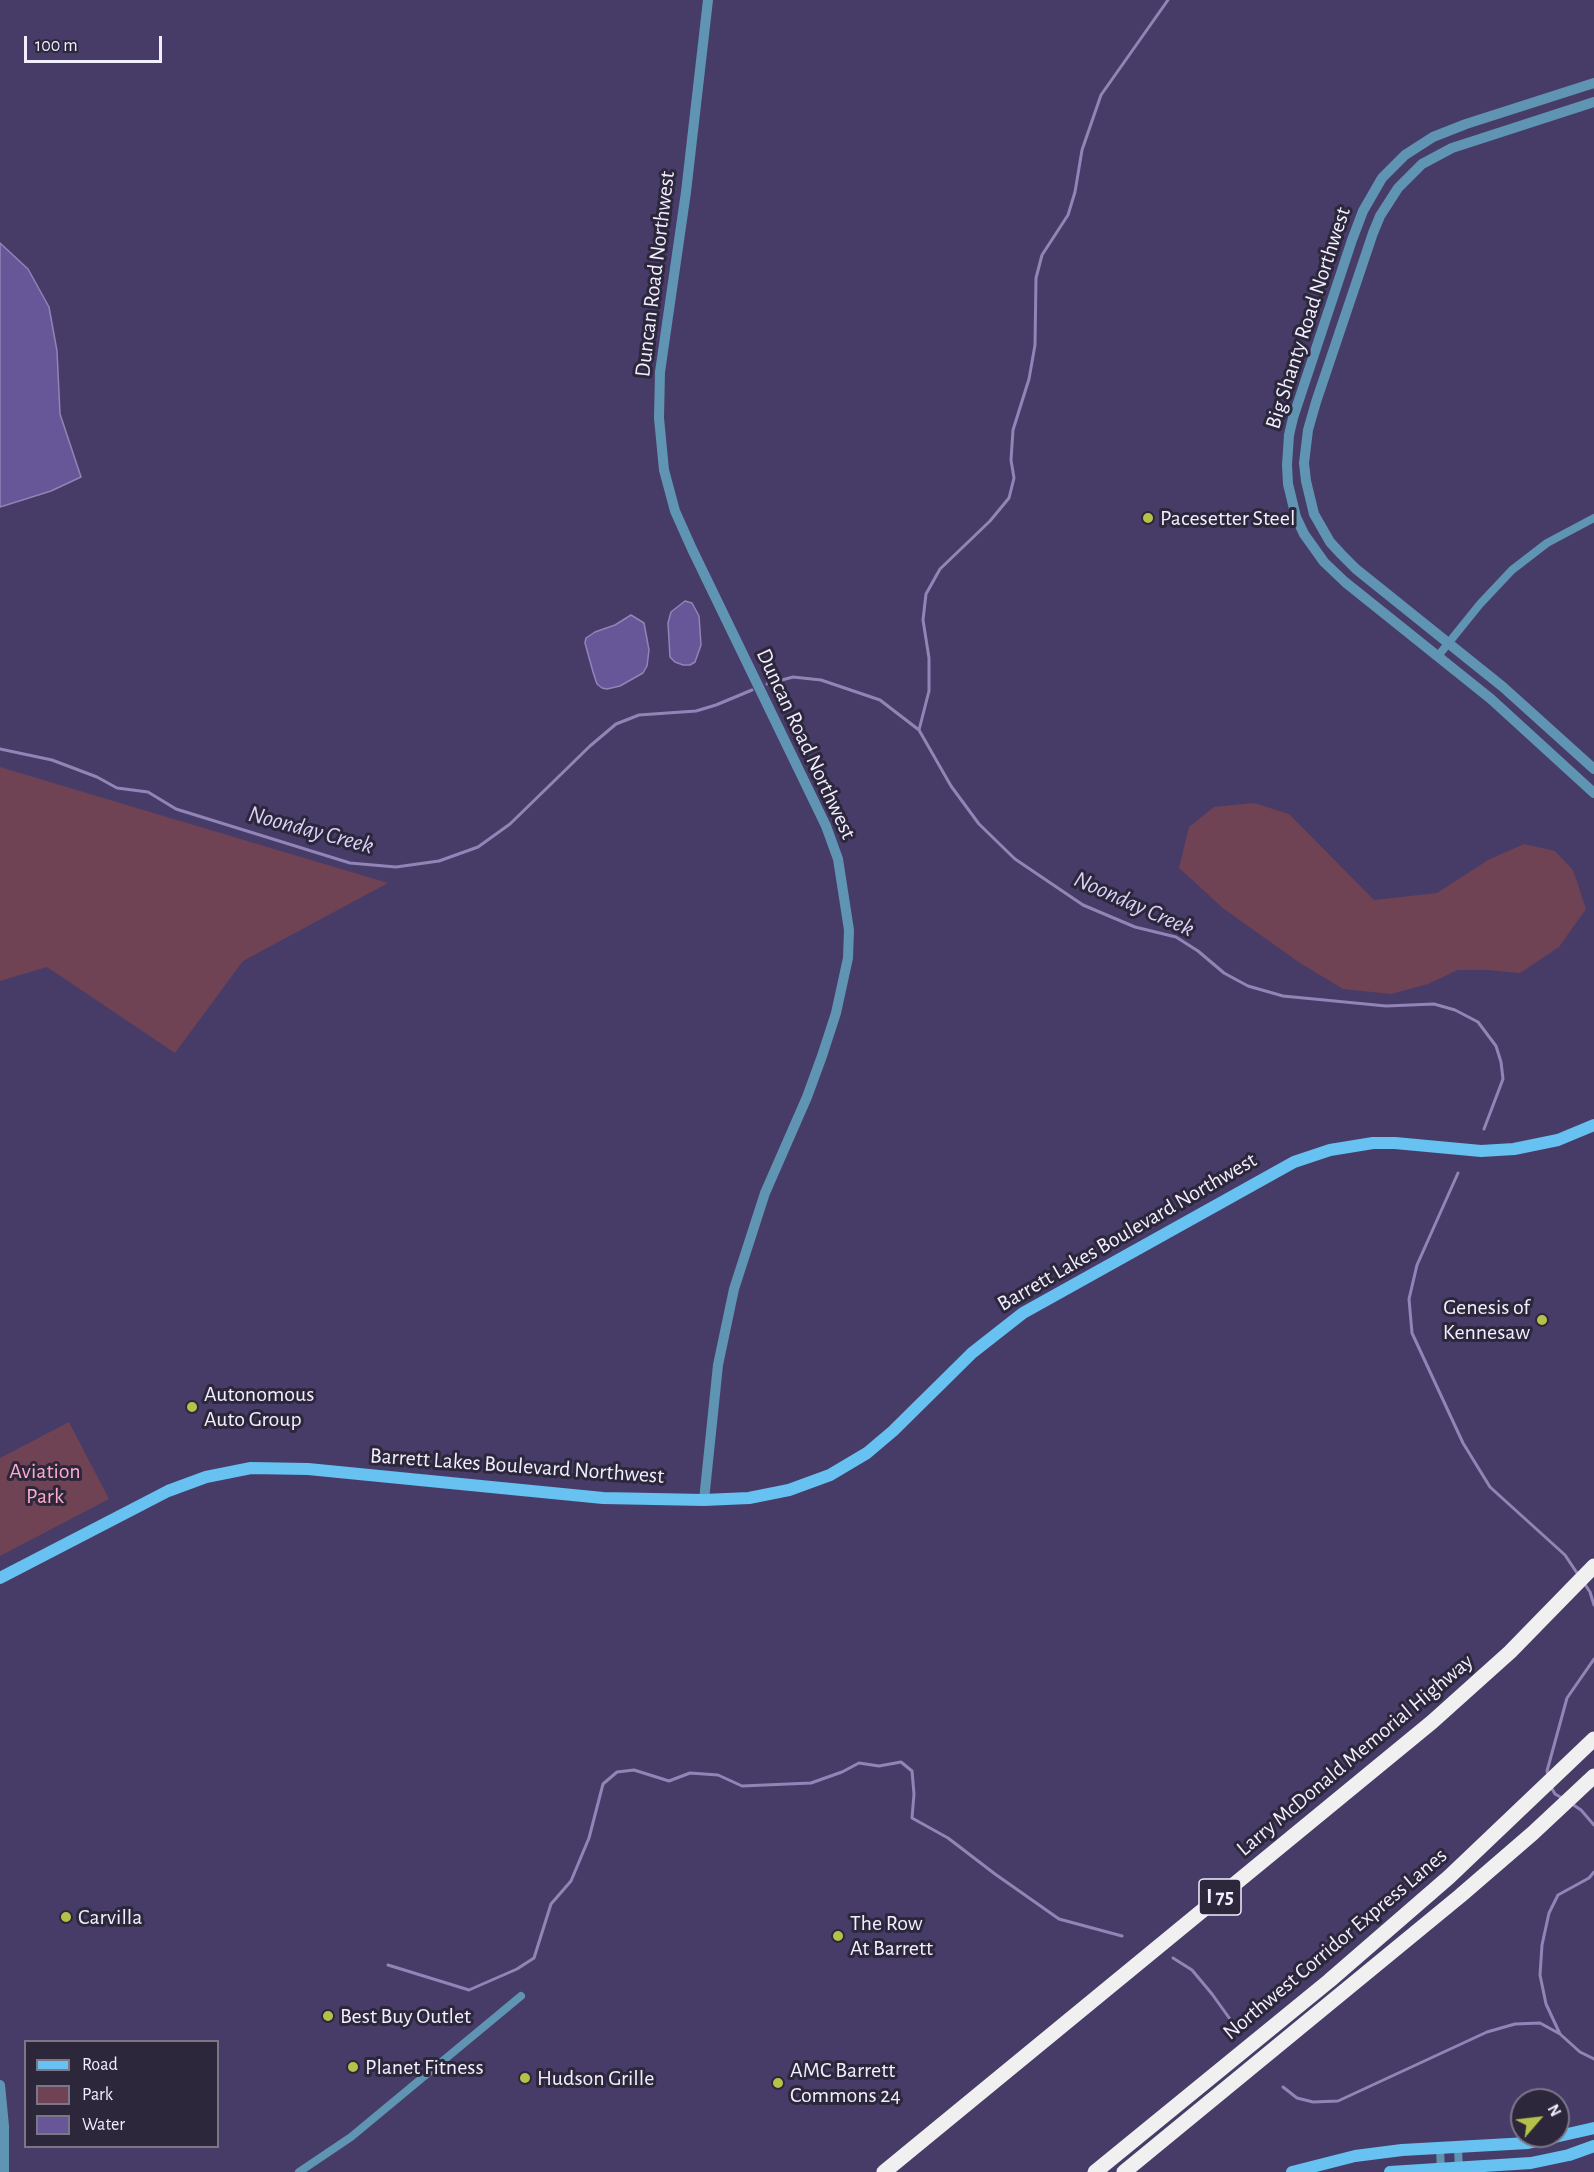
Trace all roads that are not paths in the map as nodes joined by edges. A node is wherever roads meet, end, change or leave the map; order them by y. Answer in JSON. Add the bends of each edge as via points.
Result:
{"nodes":[{"id":1,"x":708,"y":0,"type":"edge"},
{"id":2,"x":1594,"y":83,"type":"edge"},
{"id":3,"x":1594,"y":102,"type":"edge"},
{"id":4,"x":1594,"y":518,"type":"edge"},
{"id":5,"x":1449,"y":643,"type":"junction"},
{"id":6,"x":1438,"y":656,"type":"junction"},
{"id":7,"x":1594,"y":770,"type":"edge"},
{"id":8,"x":1594,"y":793,"type":"edge"},
{"id":9,"x":1594,"y":1125,"type":"edge"},
{"id":10,"x":704,"y":1500,"type":"junction"},
{"id":11,"x":1594,"y":1566,"type":"edge"},
{"id":12,"x":0,"y":1578,"type":"edge"},
{"id":13,"x":1594,"y":1728,"type":"edge"},
{"id":14,"x":1594,"y":1739,"type":"edge"},
{"id":15,"x":1594,"y":1776,"type":"edge"},
{"id":16,"x":1512,"y":1818,"type":"junction"},
{"id":17,"x":521,"y":1996,"type":"dead end"},
{"id":18,"x":0,"y":2085,"type":"edge"},
{"id":19,"x":1594,"y":2128,"type":"edge"},
{"id":20,"x":1594,"y":2146,"type":"edge"},
{"id":21,"x":1458,"y":2147,"type":"junction"},
{"id":22,"x":1440,"y":2148,"type":"junction"},
{"id":23,"x":1441,"y":2170,"type":"edge"},
{"id":24,"x":1459,"y":2170,"type":"edge"},
{"id":25,"x":4,"y":2172,"type":"edge"},
{"id":26,"x":299,"y":2172,"type":"edge"},
{"id":27,"x":884,"y":2172,"type":"edge"},
{"id":28,"x":1095,"y":2172,"type":"edge"},
{"id":29,"x":1124,"y":2172,"type":"edge"},
{"id":30,"x":1292,"y":2172,"type":"edge"},
{"id":31,"x":1390,"y":2172,"type":"edge"}],
"edges":[{"from":1,"to":10,"type":"street","name":"Duncan Road Northwest","via":[[660,372],[664,470],[675,511],[692,549],[826,826],[838,859],[849,930],[848,958],[836,1013],[807,1097],[765,1193],[734,1288],[718,1365]]},
{"from":2,"to":6,"type":"street","name":"Big Shanty Road Northwest","via":[[1450,130],[1418,146],[1394,165],[1373,191],[1357,224],[1293,418],[1287,450],[1288,484],[1304,534],[1345,582]]},
{"from":3,"to":5,"type":"street","name":"Big Shanty Road Northwest","via":[[1452,148],[1422,164],[1398,188],[1373,233],[1308,430],[1306,481],[1314,514],[1330,542],[1356,569]]},
{"from":4,"to":5,"type":"street","via":[[1547,543],[1512,570]]},
{"from":5,"to":6,"type":"street"},
{"from":5,"to":7,"type":"street","name":"Big Shanty Road Northwest"},
{"from":6,"to":8,"type":"street","name":"Big Shanty Road Northwest"},
{"from":9,"to":10,"type":"main road","name":"Barrett Lakes Boulevard Northwest","via":[[1558,1140],[1514,1149],[1373,1143],[1345,1146],[1305,1158],[1023,1313],[972,1353],[881,1443],[843,1468],[815,1482],[767,1495]]},
{"from":10,"to":12,"type":"main road","name":"Barrett Lakes Boulevard Northwest","via":[[603,1498],[308,1469],[251,1468],[174,1488]]},
{"from":11,"to":27,"type":"highway","name":"Larry McDonald Memorial Highway","number":"I 75","via":[[1472,1687],[1398,1751]]},
{"from":13,"to":16,"type":"highway"},
{"from":14,"to":16,"type":"highway","name":"Northwest Corridor Express Lanes"},
{"from":15,"to":29,"type":"highway","via":[[1451,1904]]},
{"from":16,"to":28,"type":"highway","name":"Northwest Corridor Express Lanes","via":[[1329,1981]]},
{"from":17,"to":26,"type":"street","via":[[351,2137]]},
{"from":18,"to":25,"type":"street"},
{"from":19,"to":21,"type":"main road","via":[[1528,2143]]},
{"from":20,"to":24,"type":"main road","via":[[1531,2163]]},
{"from":21,"to":22,"type":"main road"},
{"from":21,"to":24,"type":"street"},
{"from":22,"to":23,"type":"street"},
{"from":22,"to":30,"type":"main road","via":[[1355,2156]]},
{"from":23,"to":24,"type":"main road"},
{"from":23,"to":31,"type":"main road"}]}
